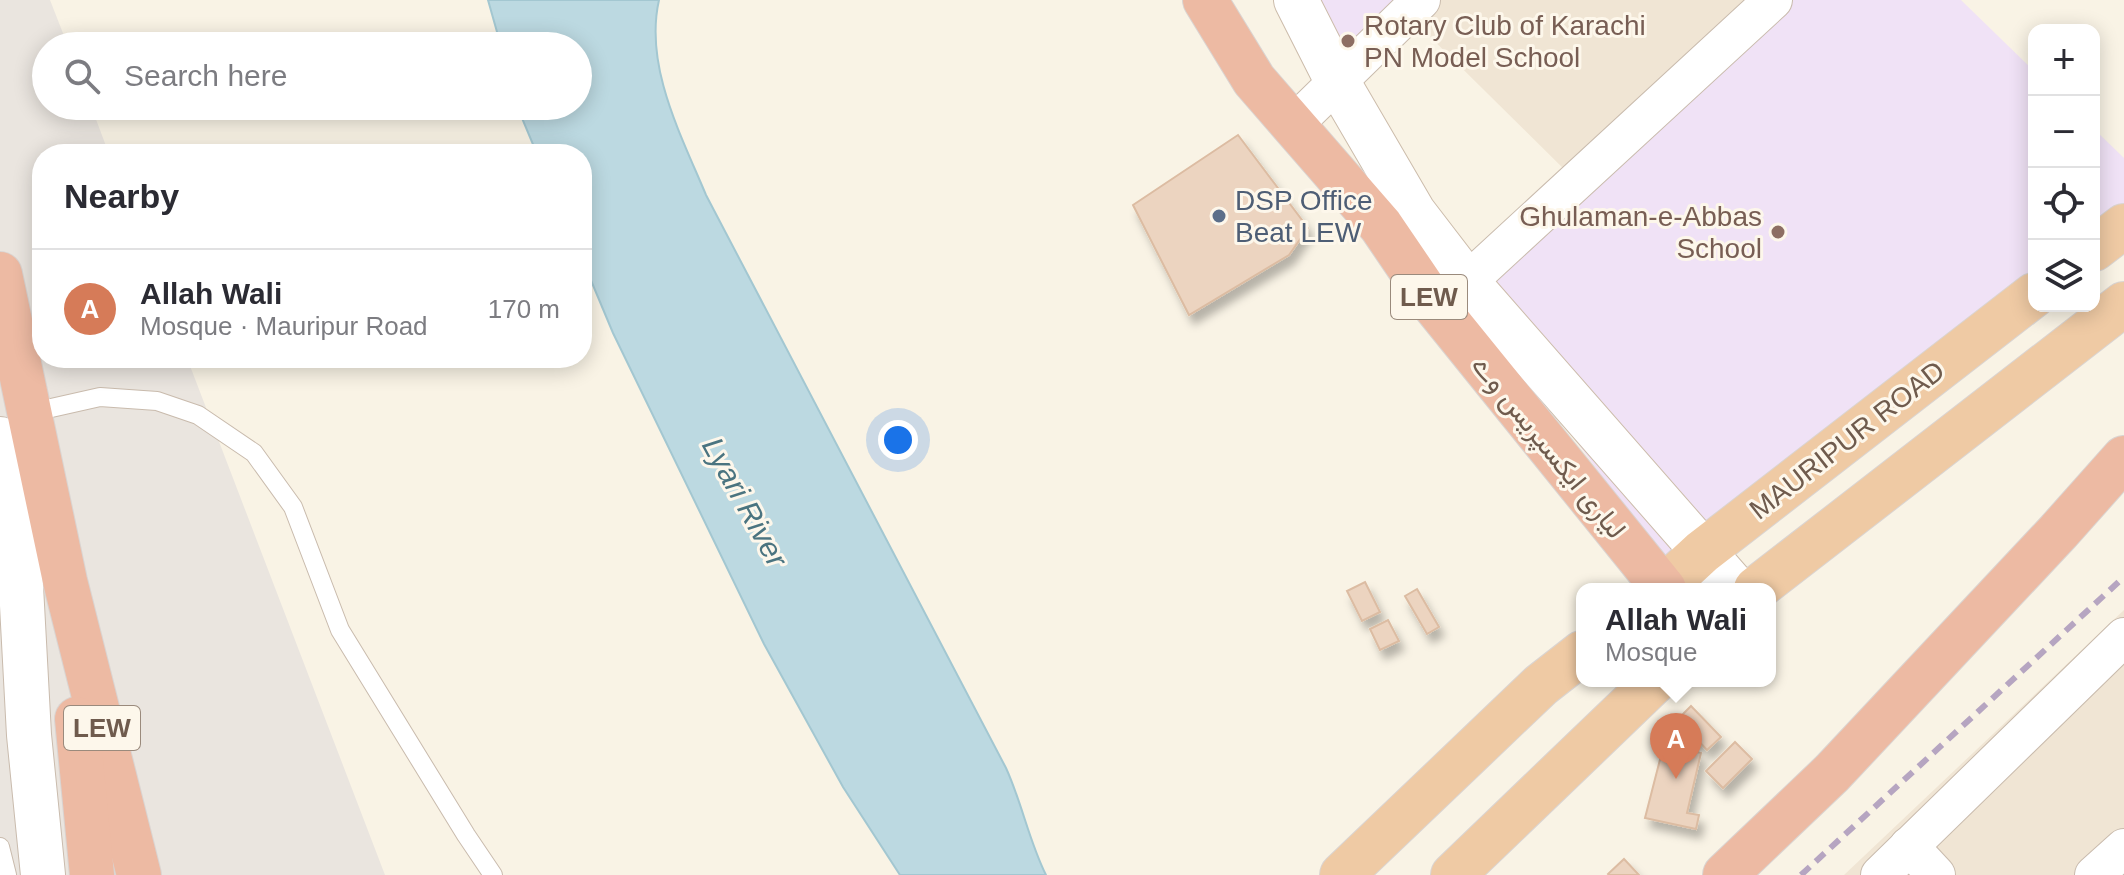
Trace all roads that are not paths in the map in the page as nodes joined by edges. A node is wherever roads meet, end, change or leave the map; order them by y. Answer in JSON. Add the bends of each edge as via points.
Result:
{"nodes":[{"id":1,"x":1205,"y":0,"type":"edge"},
{"id":2,"x":1296,"y":0,"type":"edge"},
{"id":3,"x":1421,"y":0,"type":"edge"},
{"id":4,"x":1773,"y":0,"type":"edge"},
{"id":5,"x":1337,"y":81,"type":"junction"},
{"id":6,"x":1293,"y":125,"type":"junction"},
{"id":7,"x":2124,"y":226,"type":"edge"},
{"id":8,"x":2100,"y":244,"type":"edge"},
{"id":9,"x":0,"y":274,"type":"edge"},
{"id":10,"x":1467,"y":282,"type":"junction"},
{"id":11,"x":2028,"y":300,"type":"edge"},
{"id":12,"x":2124,"y":304,"type":"edge"},
{"id":13,"x":15,"y":426,"type":"edge"},
{"id":14,"x":2124,"y":458,"type":"edge"},
{"id":15,"x":1702,"y":552,"type":"junction"},
{"id":16,"x":65,"y":581,"type":"junction"},
{"id":17,"x":1658,"y":583,"type":"edge"},
{"id":18,"x":1669,"y":583,"type":"edge"},
{"id":19,"x":1730,"y":583,"type":"edge"},
{"id":20,"x":1764,"y":583,"type":"edge"},
{"id":21,"x":2124,"y":637,"type":"edge"},
{"id":22,"x":1576,"y":658,"type":"edge"},
{"id":23,"x":1649,"y":687,"type":"edge"},
{"id":24,"x":1909,"y":846,"type":"junction"},
{"id":25,"x":0,"y":847,"type":"edge"},
{"id":26,"x":2124,"y":848,"type":"edge"},
{"id":27,"x":141,"y":871,"type":"edge"},
{"id":28,"x":7,"y":875,"type":"edge"},
{"id":29,"x":43,"y":875,"type":"edge"},
{"id":30,"x":92,"y":875,"type":"edge"},
{"id":31,"x":493,"y":875,"type":"edge"},
{"id":32,"x":1342,"y":875,"type":"edge"},
{"id":33,"x":1453,"y":875,"type":"edge"},
{"id":34,"x":1725,"y":875,"type":"edge"},
{"id":35,"x":1880,"y":875,"type":"edge"},
{"id":36,"x":1936,"y":875,"type":"edge"},
{"id":37,"x":2094,"y":875,"type":"edge"}],
"edges":[{"from":1,"to":6,"type":"highway","name":"لیاری ایکسپریس وے","number":"LEW","via":[[1254,80]]},
{"from":2,"to":5,"type":"main road"},
{"from":3,"to":5,"type":"street"},
{"from":4,"to":10,"type":"street"},
{"from":5,"to":6,"type":"street"},
{"from":5,"to":10,"type":"main road","via":[[1414,213]]},
{"from":6,"to":17,"type":"highway","name":"لیاری ایکسپریس وے","number":"LEW","via":[[1381,226],[1436,307]]},
{"from":7,"to":8,"type":"highway"},
{"from":9,"to":13,"type":"highway","number":"LEW"},
{"from":10,"to":15,"type":"main road"},
{"from":11,"to":15,"type":"highway","name":"MAURIPUR ROAD"},
{"from":12,"to":20,"type":"highway"},
{"from":13,"to":16,"type":"highway","number":"LEW"},
{"from":13,"to":29,"type":"main road","via":[[29,735]]},
{"from":13,"to":31,"type":"lane","via":[[100,397],[157,401],[198,415],[254,453],[293,507],[340,630]]},
{"from":14,"to":34,"type":"highway","via":[[1832,773]]},
{"from":15,"to":18,"type":"highway","name":"MAURIPUR ROAD"},
{"from":15,"to":19,"type":"main road"},
{"from":16,"to":27,"type":"highway","number":"LEW"},
{"from":16,"to":30,"type":"highway","number":"LEW"},
{"from":21,"to":24,"type":"street"},
{"from":22,"to":32,"type":"highway"},
{"from":23,"to":33,"type":"highway"},
{"from":24,"to":35,"type":"street"},
{"from":24,"to":36,"type":"street"},
{"from":25,"to":28,"type":"lane"},
{"from":26,"to":37,"type":"street"}]}
